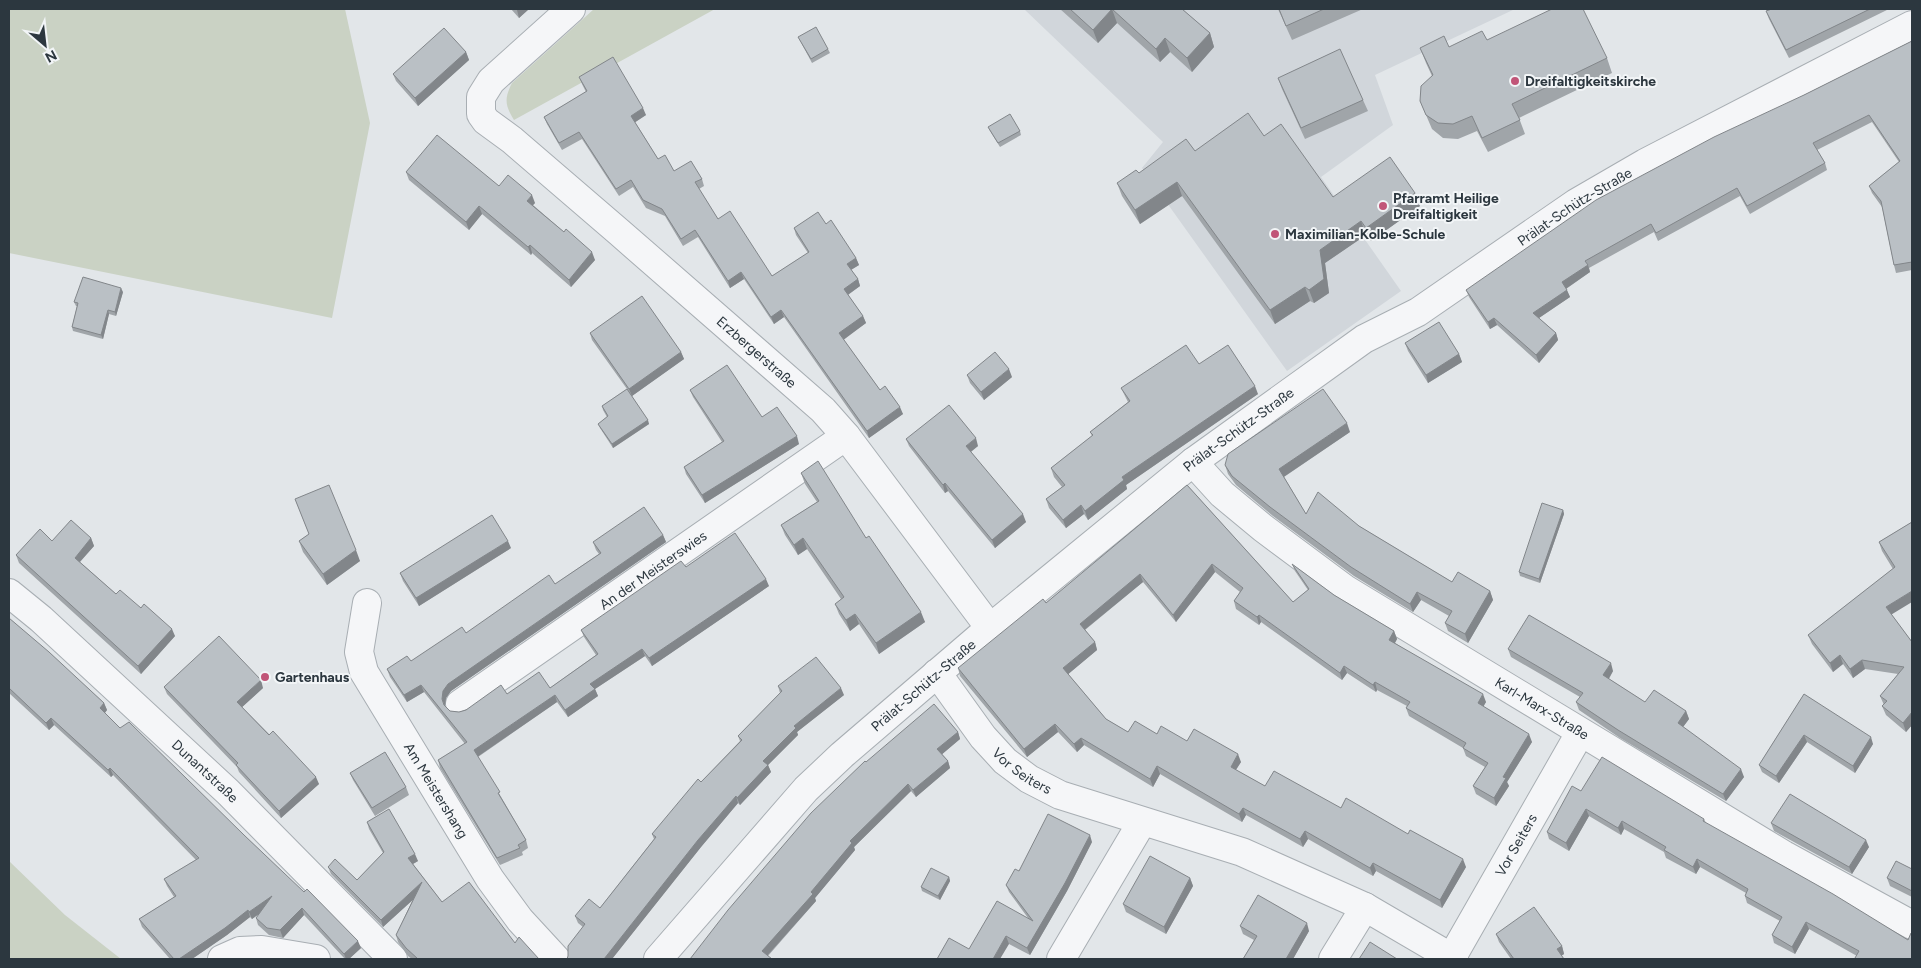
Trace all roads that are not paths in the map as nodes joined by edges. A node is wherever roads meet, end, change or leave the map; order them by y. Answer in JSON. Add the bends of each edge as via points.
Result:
{"nodes":[{"id":1,"x":571,"y":9,"type":"edge"},
{"id":2,"x":1912,"y":25,"type":"edge"},
{"id":3,"x":846,"y":436,"type":"junction"},
{"id":4,"x":1193,"y":462,"type":"junction"},
{"id":5,"x":9,"y":593,"type":"edge"},
{"id":6,"x":367,"y":603,"type":"dead end"},
{"id":7,"x":990,"y":628,"type":"junction"},
{"id":8,"x":937,"y":673,"type":"junction"},
{"id":9,"x":460,"y":704,"type":"dead end"},
{"id":10,"x":1580,"y":733,"type":"junction"},
{"id":11,"x":1142,"y":822,"type":"junction"},
{"id":12,"x":1365,"y":907,"type":"junction"},
{"id":13,"x":1912,"y":925,"type":"edge"},
{"id":14,"x":1453,"y":958,"type":"edge"},
{"id":15,"x":222,"y":959,"type":"edge"},
{"id":16,"x":316,"y":959,"type":"edge"},
{"id":17,"x":393,"y":959,"type":"edge"},
{"id":18,"x":556,"y":959,"type":"edge"},
{"id":19,"x":658,"y":959,"type":"edge"},
{"id":20,"x":1061,"y":959,"type":"edge"},
{"id":21,"x":1333,"y":959,"type":"edge"}],
"edges":[{"from":1,"to":3,"type":"street","name":"Erzbergerstraße","via":[[491,81],[481,97],[481,114],[823,410]]},
{"from":2,"to":4,"type":"street","name":"Prälat-Schütz-Straße","via":[[1645,163],[1576,204],[1418,312],[1364,339]]},
{"from":3,"to":7,"type":"street","name":"Erzbergerstraße"},
{"from":3,"to":9,"type":"street","name":"An der Meisterswies"},
{"from":4,"to":7,"type":"street","name":"Prälat-Schütz-Straße"},
{"from":4,"to":10,"type":"street","name":"Karl-Marx-Straße","via":[[1222,494],[1345,589]]},
{"from":5,"to":17,"type":"street","name":"Dunantstraße","via":[[41,618],[228,792]]},
{"from":6,"to":18,"type":"street","name":"Am Meistershang","via":[[359,652],[364,672],[490,879],[520,920]]},
{"from":7,"to":8,"type":"street","name":"Prälat-Schütz-Straße"},
{"from":8,"to":11,"type":"street","name":"Vor Seiters","via":[[983,737],[1005,761],[1060,794]]},
{"from":8,"to":19,"type":"street","name":"Prälat-Schütz-Straße","via":[[806,789]]},
{"from":10,"to":13,"type":"street","name":"Karl-Marx-Straße","via":[[1784,855]]},
{"from":10,"to":14,"type":"street","name":"Vor Seiters"},
{"from":11,"to":12,"type":"street","name":"Vor Seiters","via":[[1242,852]]},
{"from":11,"to":20,"type":"street"},
{"from":12,"to":14,"type":"street","name":"Vor Seiters"},
{"from":12,"to":21,"type":"street"},
{"from":15,"to":16,"type":"street","via":[[240,951],[262,950]]}]}
